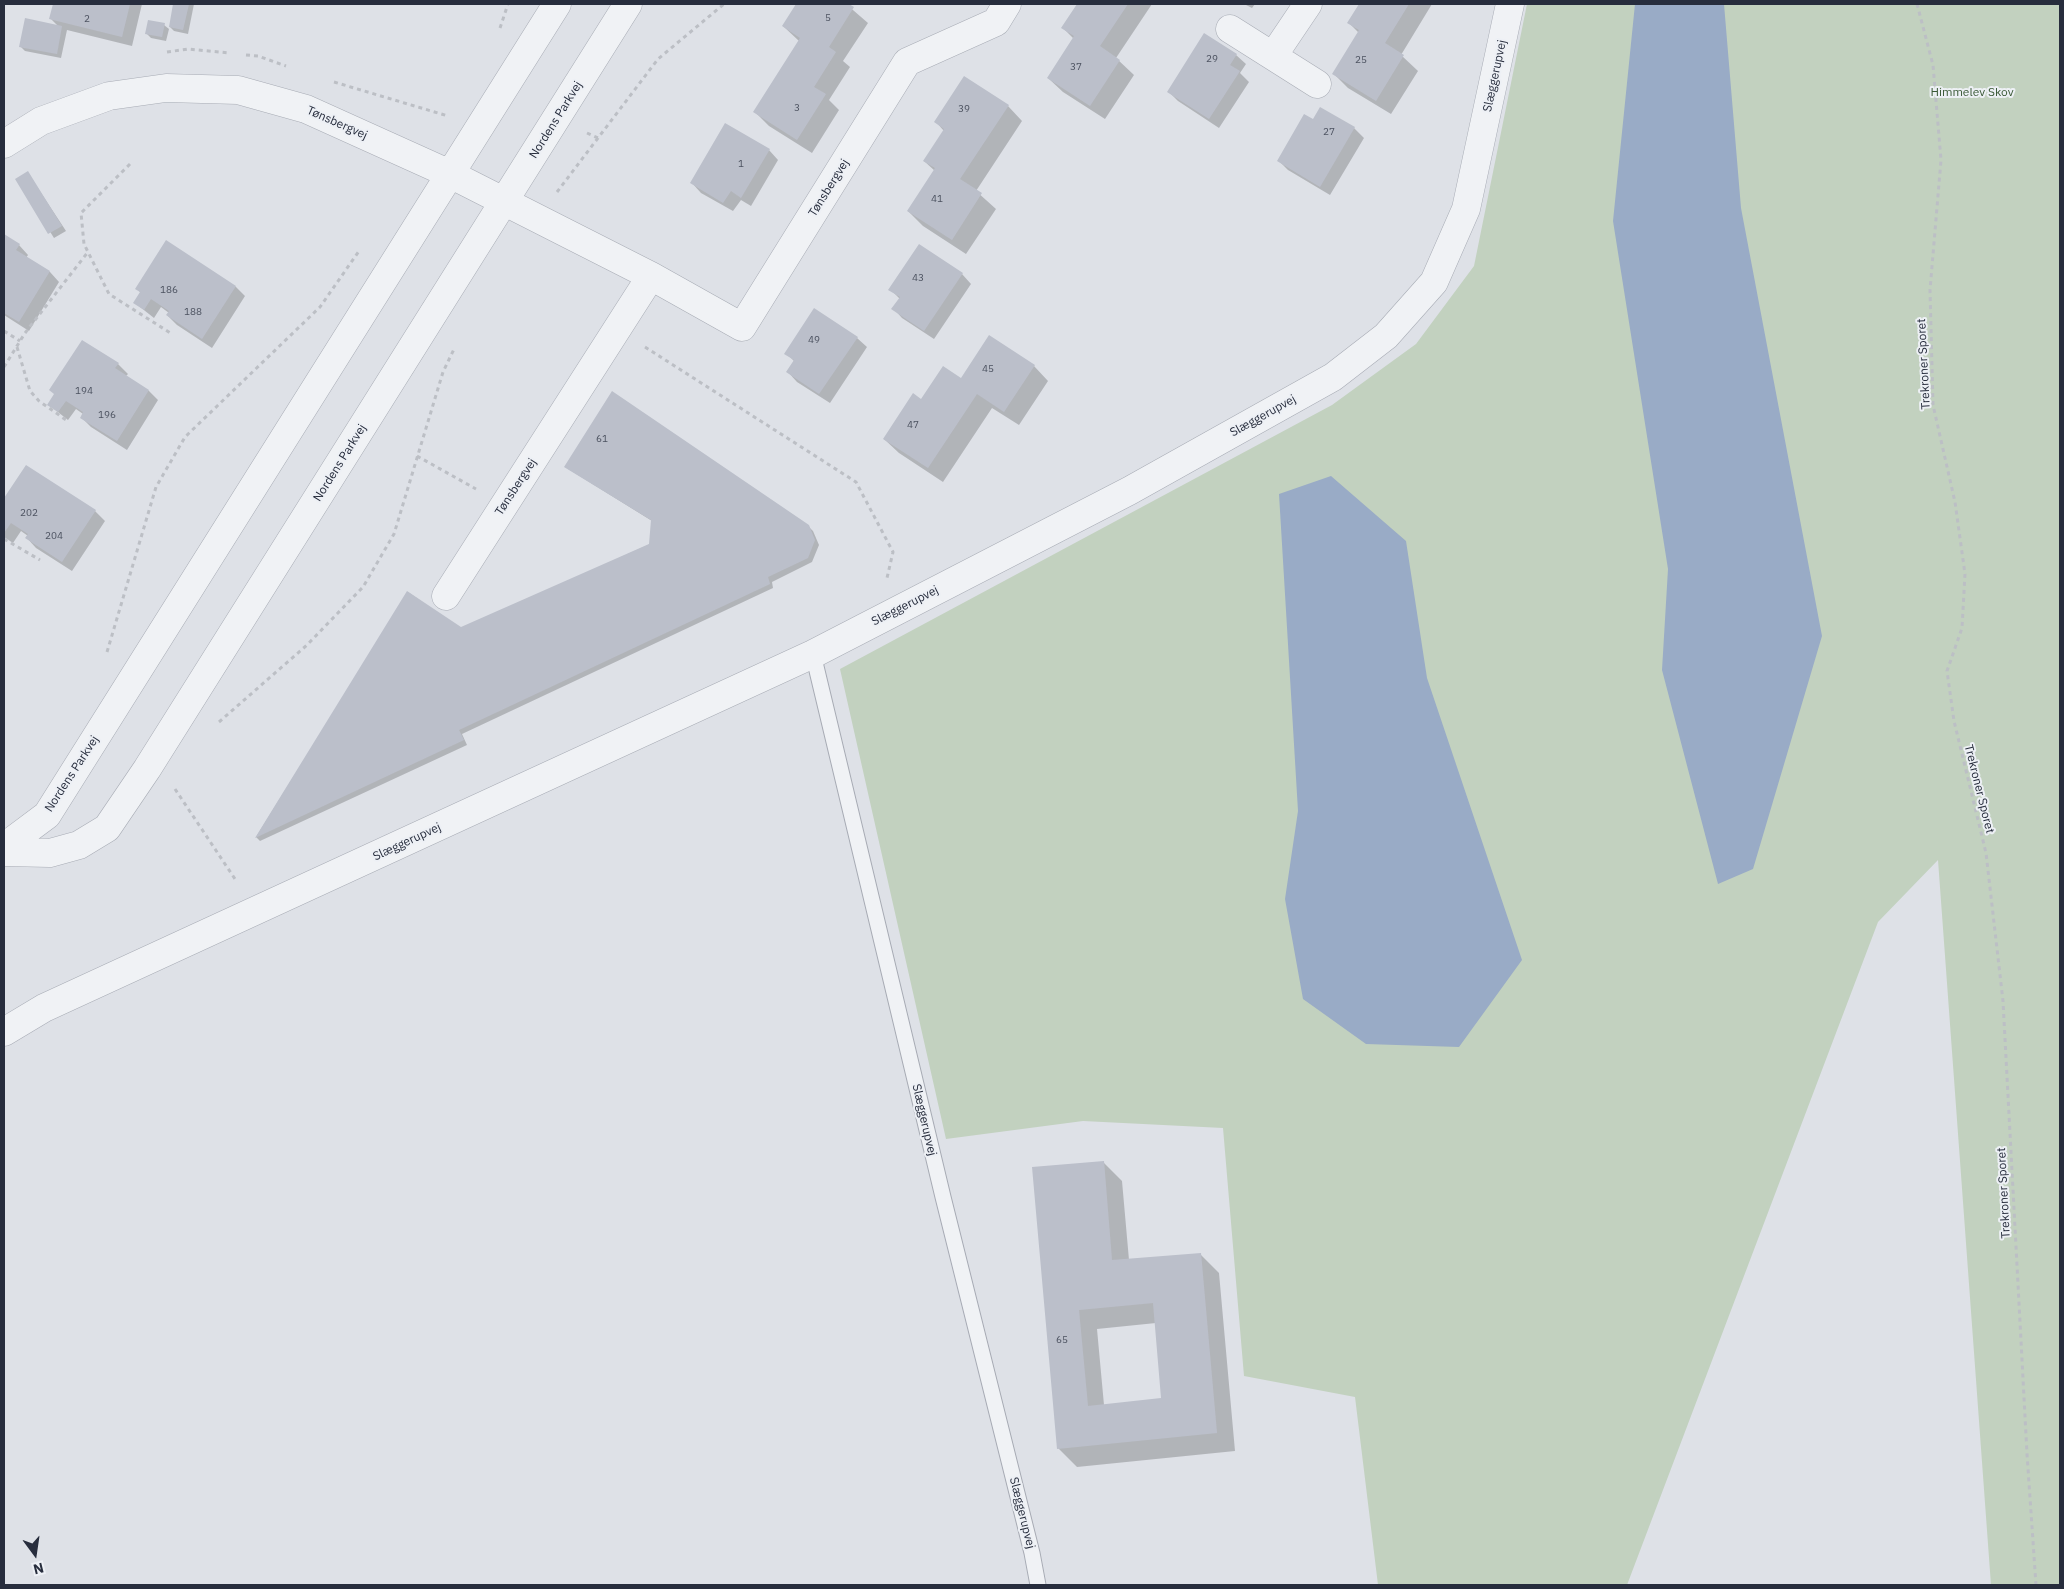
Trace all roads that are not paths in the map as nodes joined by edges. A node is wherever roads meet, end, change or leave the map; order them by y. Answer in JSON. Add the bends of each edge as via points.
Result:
{"nodes":[{"id":1,"x":557,"y":4,"type":"edge"},
{"id":2,"x":628,"y":4,"type":"edge"},
{"id":3,"x":1007,"y":4,"type":"edge"},
{"id":4,"x":1308,"y":4,"type":"edge"},
{"id":5,"x":1510,"y":4,"type":"edge"},
{"id":6,"x":1230,"y":29,"type":"dead end"},
{"id":7,"x":1273,"y":56,"type":"junction"},
{"id":8,"x":1317,"y":84,"type":"dead end"},
{"id":9,"x":4,"y":144,"type":"edge"},
{"id":10,"x":450,"y":174,"type":"junction"},
{"id":11,"x":505,"y":201,"type":"junction"},
{"id":12,"x":651,"y":276,"type":"junction"},
{"id":13,"x":446,"y":596,"type":"dead end"},
{"id":14,"x":813,"y":654,"type":"junction"},
{"id":15,"x":4,"y":847,"type":"edge"},
{"id":16,"x":4,"y":852,"type":"edge"},
{"id":17,"x":4,"y":1032,"type":"edge"},
{"id":18,"x":1038,"y":1585,"type":"edge"}],
"edges":[{"from":1,"to":10,"type":"street","name":"Nordens Parkvej"},
{"from":2,"to":11,"type":"street","name":"Nordens Parkvej"},
{"from":3,"to":12,"type":"street","name":"Tønsbergvej","via":[[996,22],[907,62],[742,327]]},
{"from":4,"to":7,"type":"street"},
{"from":5,"to":14,"type":"street","name":"Slæggerupvej","via":[[1466,209],[1434,282],[1386,336],[1333,377],[1129,491]]},
{"from":6,"to":7,"type":"street"},
{"from":7,"to":8,"type":"street"},
{"from":9,"to":10,"type":"street","name":"Tønsbergvej","via":[[41,121],[109,96],[166,88],[238,90],[306,109]]},
{"from":10,"to":11,"type":"street","name":"Tønsbergvej"},
{"from":10,"to":15,"type":"street","name":"Nordens Parkvej","via":[[47,815]]},
{"from":11,"to":12,"type":"street","name":"Tønsbergvej","via":[[536,220]]},
{"from":11,"to":16,"type":"street","name":"Nordens Parkvej","via":[[107,828],[79,845],[50,852]]},
{"from":12,"to":13,"type":"street","name":"Tønsbergvej"},
{"from":14,"to":17,"type":"street","name":"Slæggerupvej","via":[[44,1008]]},
{"from":14,"to":18,"type":"lane","name":"Slæggerupvej"}]}
